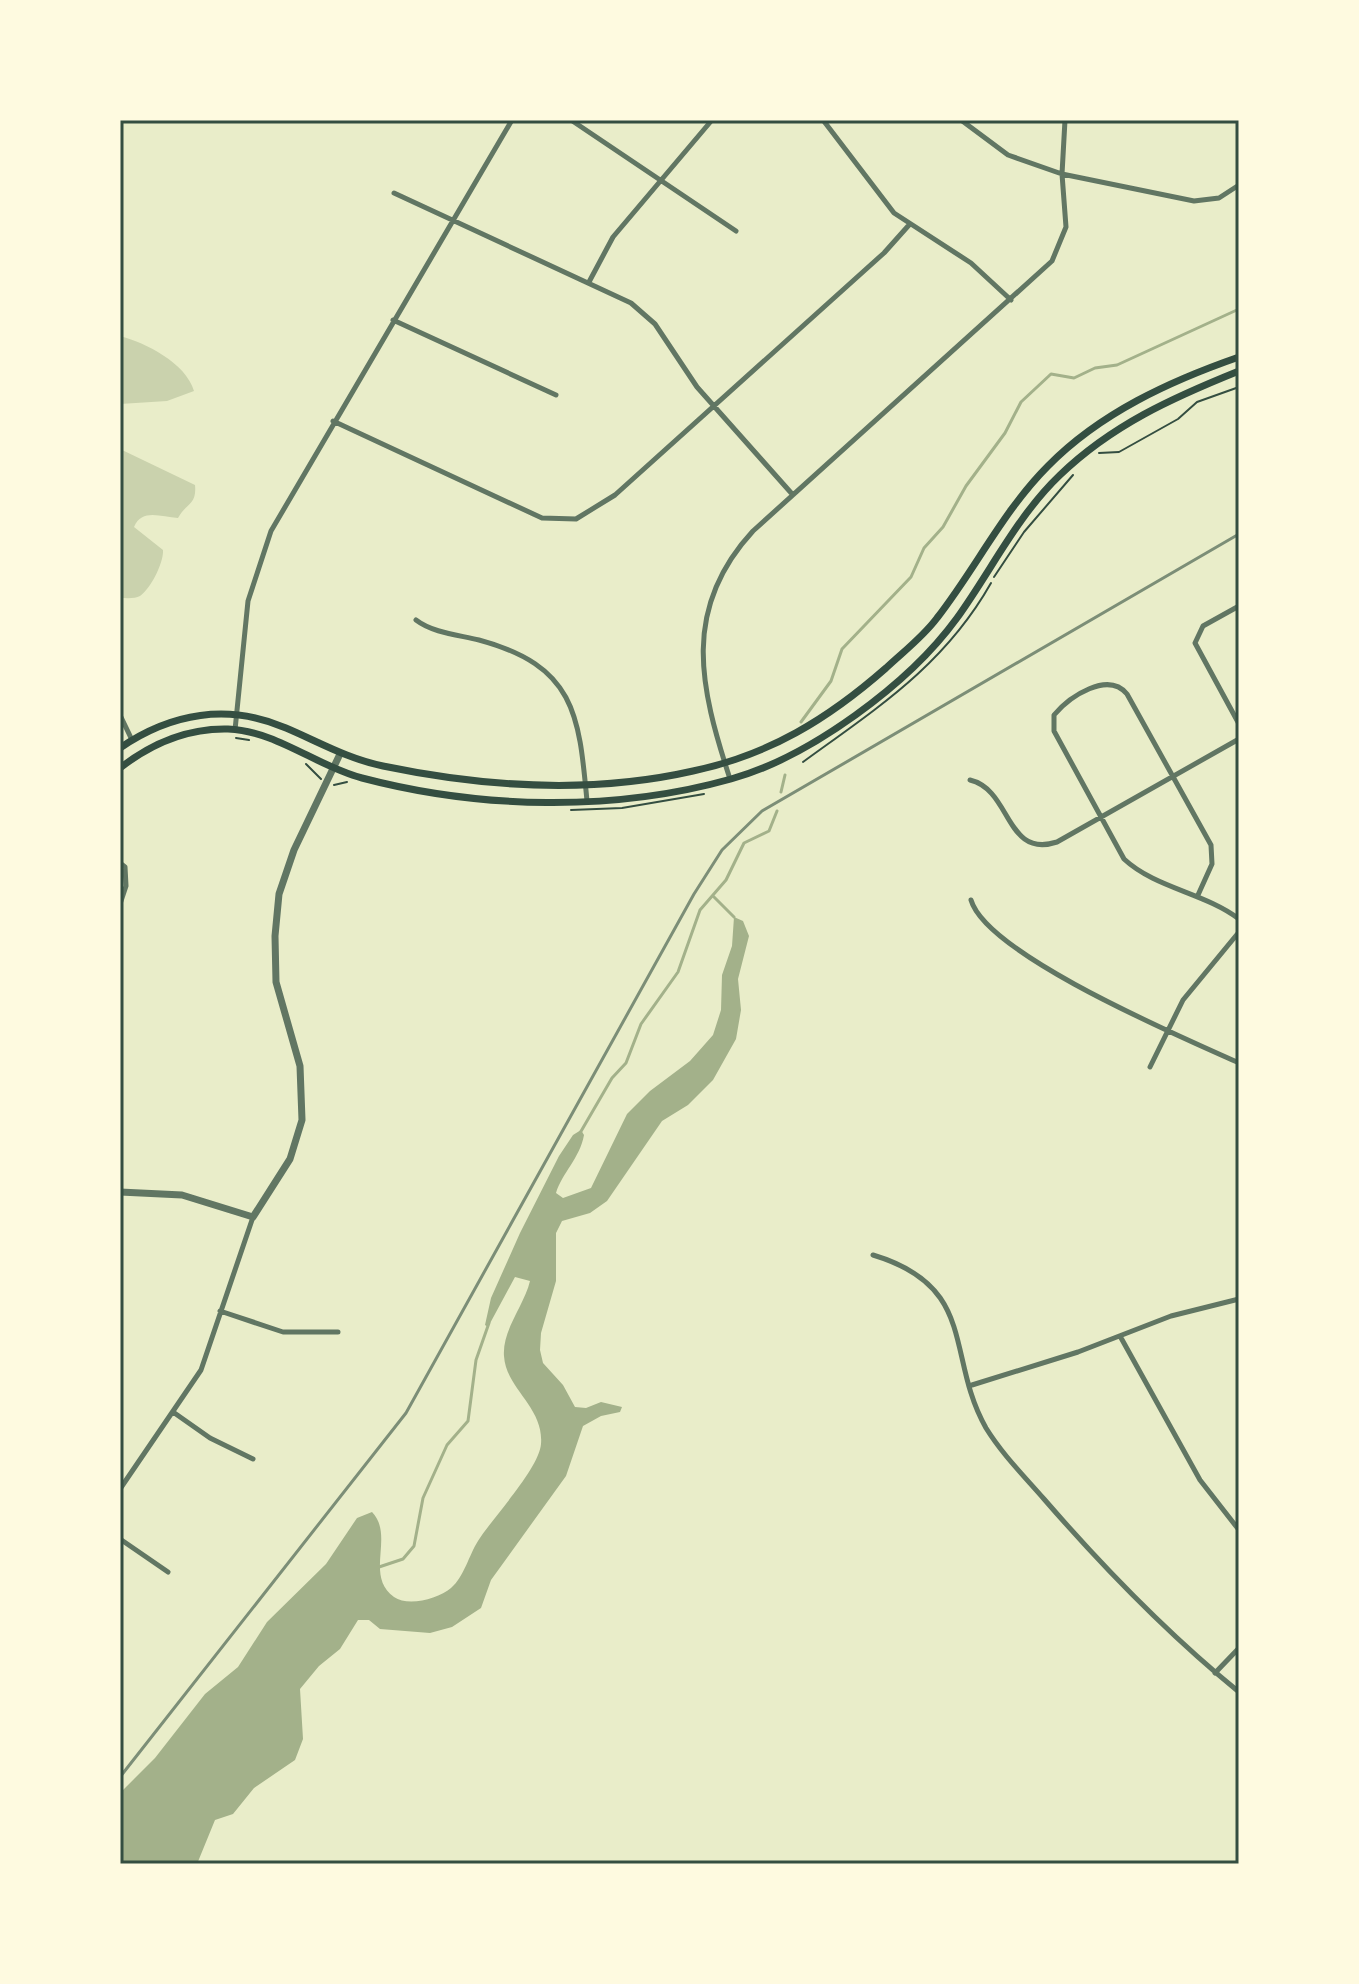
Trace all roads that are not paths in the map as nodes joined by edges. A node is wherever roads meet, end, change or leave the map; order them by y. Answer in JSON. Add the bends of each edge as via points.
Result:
{"nodes":[{"id":1,"x":512,"y":120,"type":"edge"},
{"id":2,"x":571,"y":120,"type":"edge"},
{"id":3,"x":712,"y":120,"type":"edge"},
{"id":4,"x":823,"y":120,"type":"edge"},
{"id":5,"x":961,"y":120,"type":"edge"},
{"id":6,"x":1065,"y":120,"type":"edge"},
{"id":7,"x":1062,"y":174,"type":"junction"},
{"id":8,"x":660,"y":180,"type":"junction"},
{"id":9,"x":1239,"y":185,"type":"edge"},
{"id":10,"x":394,"y":193,"type":"dead end"},
{"id":11,"x":452,"y":218,"type":"junction"},
{"id":12,"x":909,"y":225,"type":"junction"},
{"id":13,"x":736,"y":231,"type":"dead end"},
{"id":14,"x":589,"y":282,"type":"junction"},
{"id":15,"x":1011,"y":300,"type":"junction"},
{"id":16,"x":393,"y":320,"type":"junction"},
{"id":17,"x":1239,"y":357,"type":"edge"},
{"id":18,"x":1239,"y":371,"type":"edge"},
{"id":19,"x":556,"y":395,"type":"dead end"},
{"id":20,"x":713,"y":406,"type":"junction"},
{"id":21,"x":333,"y":421,"type":"junction"},
{"id":22,"x":793,"y":495,"type":"junction"},
{"id":23,"x":1239,"y":606,"type":"edge"},
{"id":24,"x":416,"y":620,"type":"dead end"},
{"id":25,"x":236,"y":714,"type":"junction"},
{"id":26,"x":120,"y":715,"type":"edge"},
{"id":27,"x":1239,"y":724,"type":"edge"},
{"id":28,"x":235,"y":730,"type":"junction"},
{"id":29,"x":1239,"y":739,"type":"edge"},
{"id":30,"x":132,"y":740,"type":"junction"},
{"id":31,"x":120,"y":748,"type":"edge"},
{"id":32,"x":340,"y":754,"type":"junction"},
{"id":33,"x":725,"y":763,"type":"junction"},
{"id":34,"x":120,"y":768,"type":"edge"},
{"id":35,"x":333,"y":768,"type":"junction"},
{"id":36,"x":1173,"y":777,"type":"junction"},
{"id":37,"x":730,"y":779,"type":"junction"},
{"id":38,"x":970,"y":780,"type":"dead end"},
{"id":39,"x":586,"y":785,"type":"junction"},
{"id":40,"x":587,"y":801,"type":"junction"},
{"id":41,"x":1101,"y":817,"type":"junction"},
{"id":42,"x":120,"y":863,"type":"edge"},
{"id":43,"x":1198,"y":895,"type":"junction"},
{"id":44,"x":971,"y":900,"type":"dead end"},
{"id":45,"x":120,"y":904,"type":"edge"},
{"id":46,"x":1239,"y":919,"type":"edge"},
{"id":47,"x":1239,"y":932,"type":"edge"},
{"id":48,"x":1168,"y":1029,"type":"junction"},
{"id":49,"x":1239,"y":1063,"type":"edge"},
{"id":50,"x":1150,"y":1067,"type":"dead end"},
{"id":51,"x":120,"y":1192,"type":"edge"},
{"id":52,"x":253,"y":1217,"type":"junction"},
{"id":53,"x":873,"y":1255,"type":"dead end"},
{"id":54,"x":1239,"y":1299,"type":"edge"},
{"id":55,"x":220,"y":1311,"type":"junction"},
{"id":56,"x":338,"y":1332,"type":"dead end"},
{"id":57,"x":1120,"y":1336,"type":"junction"},
{"id":58,"x":972,"y":1385,"type":"junction"},
{"id":59,"x":173,"y":1412,"type":"junction"},
{"id":60,"x":253,"y":1459,"type":"dead end"},
{"id":61,"x":120,"y":1489,"type":"edge"},
{"id":62,"x":1239,"y":1530,"type":"edge"},
{"id":63,"x":120,"y":1539,"type":"edge"},
{"id":64,"x":168,"y":1572,"type":"dead end"},
{"id":65,"x":1239,"y":1648,"type":"edge"},
{"id":66,"x":1215,"y":1673,"type":"junction"},
{"id":67,"x":1239,"y":1692,"type":"edge"}],
"edges":[{"from":1,"to":11,"type":"street"},
{"from":2,"to":8,"type":"street"},
{"from":3,"to":8,"type":"street"},
{"from":4,"to":12,"type":"street","via":[[880,199]]},
{"from":5,"to":7,"type":"street","via":[[1008,155]]},
{"from":6,"to":7,"type":"street"},
{"from":7,"to":9,"type":"street","via":[[1194,201],[1219,198]]},
{"from":7,"to":15,"type":"street","via":[[1066,227],[1059,250]]},
{"from":8,"to":13,"type":"street"},
{"from":8,"to":14,"type":"street","via":[[613,237]]},
{"from":10,"to":11,"type":"street"},
{"from":11,"to":14,"type":"street"},
{"from":11,"to":16,"type":"street"},
{"from":12,"to":15,"type":"street","via":[[957,252]]},
{"from":12,"to":20,"type":"street"},
{"from":14,"to":20,"type":"street","via":[[647,316]]},
{"from":15,"to":22,"type":"street"},
{"from":16,"to":19,"type":"street"},
{"from":16,"to":21,"type":"street"},
{"from":17,"to":33,"type":"main road","via":[[1156,390],[1085,434],[1028,488],[937,618],[910,647],[813,725]]},
{"from":18,"to":37,"type":"main road","via":[[1151,408],[1086,451],[1042,494],[958,617],[923,656],[821,739]]},
{"from":20,"to":21,"type":"street","via":[[601,506],[565,520],[542,518]]},
{"from":20,"to":22,"type":"street"},
{"from":21,"to":25,"type":"street","via":[[262,552],[244,625]]},
{"from":22,"to":33,"type":"street","via":[[736,550],[706,616],[704,685]]},
{"from":23,"to":27,"type":"street","via":[[1203,626],[1195,643]]},
{"from":24,"to":39,"type":"street","via":[[431,629],[512,650],[555,681],[577,719]]},
{"from":25,"to":28,"type":"street"},
{"from":25,"to":30,"type":"main road","via":[[183,717]]},
{"from":25,"to":32,"type":"main road","via":[[281,726]]},
{"from":26,"to":30,"type":"street"},
{"from":28,"to":34,"type":"main road","via":[[173,737]]},
{"from":28,"to":35,"type":"main road","via":[[279,742]]},
{"from":29,"to":36,"type":"street"},
{"from":30,"to":31,"type":"main road"},
{"from":32,"to":35,"type":"street"},
{"from":32,"to":39,"type":"main road","via":[[386,767],[487,782]]},
{"from":33,"to":37,"type":"street"},
{"from":33,"to":39,"type":"main road","via":[[652,779]]},
{"from":35,"to":40,"type":"main road","via":[[364,779],[475,797]]},
{"from":35,"to":52,"type":"street","via":[[294,850],[276,912],[276,982],[300,1066],[302,1120],[290,1159]]},
{"from":36,"to":41,"type":"street"},
{"from":36,"to":41,"type":"street","via":[[1122,688],[1105,683],[1079,696],[1056,712],[1053,727]]},
{"from":36,"to":43,"type":"street","via":[[1212,849],[1212,864]]},
{"from":37,"to":40,"type":"main road"},
{"from":38,"to":41,"type":"street","via":[[992,790],[1015,830],[1032,843],[1057,842]]},
{"from":39,"to":40,"type":"street"},
{"from":41,"to":43,"type":"street","via":[[1129,864]]},
{"from":42,"to":45,"type":"street","via":[[126,886]]},
{"from":43,"to":46,"type":"street"},
{"from":44,"to":48,"type":"street","via":[[987,926],[1031,959]]},
{"from":47,"to":48,"type":"street","via":[[1191,988]]},
{"from":48,"to":49,"type":"street"},
{"from":48,"to":50,"type":"street"},
{"from":51,"to":52,"type":"street","via":[[182,1195]]},
{"from":52,"to":55,"type":"street"},
{"from":53,"to":58,"type":"street","via":[[895,1262],[940,1297],[952,1317]]},
{"from":54,"to":57,"type":"street"},
{"from":55,"to":56,"type":"street","via":[[283,1332]]},
{"from":55,"to":59,"type":"street","via":[[201,1370]]},
{"from":57,"to":58,"type":"street"},
{"from":57,"to":62,"type":"street","via":[[1200,1480]]},
{"from":58,"to":66,"type":"street","via":[[978,1410],[1000,1449],[1078,1539]]},
{"from":59,"to":60,"type":"street"},
{"from":59,"to":61,"type":"street"},
{"from":63,"to":64,"type":"street"},
{"from":65,"to":66,"type":"street"},
{"from":66,"to":67,"type":"street"}]}
